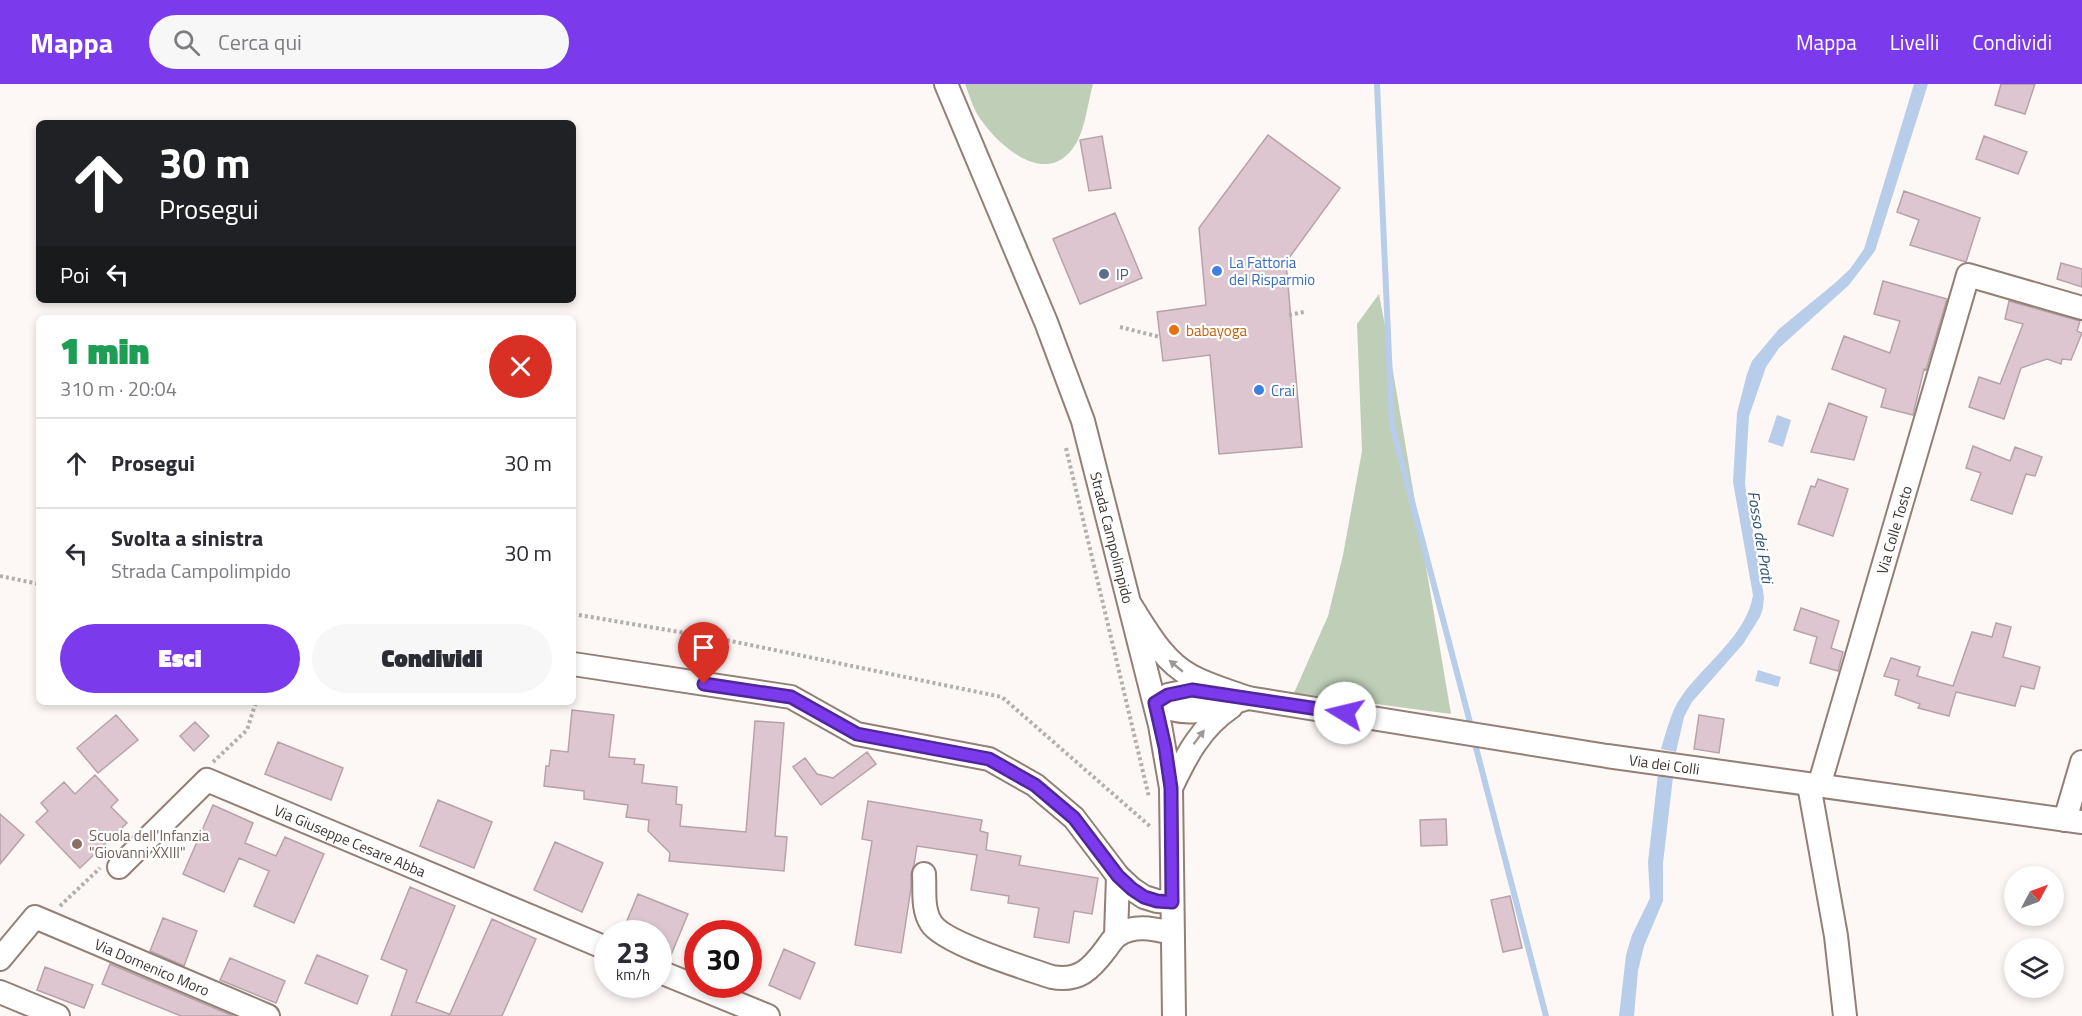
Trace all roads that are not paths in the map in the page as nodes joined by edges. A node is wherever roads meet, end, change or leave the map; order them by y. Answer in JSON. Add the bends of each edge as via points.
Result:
{"nodes":[{"id":1,"x":946,"y":84,"type":"edge"},
{"id":2,"x":2082,"y":308,"type":"edge"},
{"id":3,"x":1131,"y":606,"type":"junction"},
{"id":4,"x":576,"y":664,"type":"edge"},
{"id":5,"x":1248,"y":698,"type":"junction"},
{"id":6,"x":1155,"y":703,"type":"junction"},
{"id":7,"x":2082,"y":762,"type":"edge"},
{"id":8,"x":1814,"y":785,"type":"junction"},
{"id":9,"x":1171,"y":788,"type":"junction"},
{"id":10,"x":2074,"y":821,"type":"edge"},
{"id":11,"x":119,"y":867,"type":"dead end"},
{"id":12,"x":924,"y":874,"type":"dead end"},
{"id":13,"x":1118,"y":876,"type":"junction"},
{"id":14,"x":1172,"y":902,"type":"junction"},
{"id":15,"x":1172,"y":933,"type":"junction"},
{"id":16,"x":1116,"y":936,"type":"junction"},
{"id":17,"x":594,"y":943,"type":"edge"},
{"id":18,"x":0,"y":959,"type":"edge"},
{"id":19,"x":672,"y":976,"type":"edge"},
{"id":20,"x":0,"y":992,"type":"edge"},
{"id":21,"x":58,"y":1016,"type":"edge"},
{"id":22,"x":268,"y":1016,"type":"edge"},
{"id":23,"x":768,"y":1016,"type":"edge"},
{"id":24,"x":1174,"y":1016,"type":"edge"},
{"id":25,"x":1845,"y":1016,"type":"edge"}],
"edges":[{"from":1,"to":3,"type":"street","name":"Strada Campolimpido","via":[[1073,393]]},
{"from":2,"to":8,"type":"street","name":"Via Colle Tosto","via":[[1968,275]]},
{"from":5,"to":3,"type":"street","name":"Via dei Colli","one_way":true,"via":[[1182,671],[1162,652]]},
{"from":3,"to":6,"type":"street","name":"Strada Campolimpido"},
{"from":4,"to":13,"type":"street","via":[[791,697],[857,734],[989,759],[1035,785],[1074,818]]},
{"from":5,"to":6,"type":"street","name":"Via dei Colli","via":[[1196,712],[1176,711]]},
{"from":5,"to":8,"type":"street","name":"Via dei Colli"},
{"from":9,"to":5,"type":"street","one_way":true,"via":[[1203,731],[1222,713]]},
{"from":6,"to":9,"type":"street","name":"Strada Campolimpido"},
{"from":7,"to":10,"type":"street"},
{"from":8,"to":10,"type":"street","name":"Via dei Colli"},
{"from":8,"to":25,"type":"street"},
{"from":9,"to":14,"type":"street","name":"Strada Campolimpido"},
{"from":11,"to":17,"type":"street","name":"Via Giuseppe Cesare Abba","via":[[207,780]]},
{"from":12,"to":16,"type":"street","via":[[927,914],[938,931],[1044,975],[1077,977],[1097,962]]},
{"from":13,"to":14,"type":"street","via":[[1144,897]]},
{"from":13,"to":16,"type":"street"},
{"from":14,"to":15,"type":"street","name":"Strada Campolimpido"},
{"from":15,"to":16,"type":"street","via":[[1138,928]]},
{"from":15,"to":24,"type":"street","name":"Strada Campolimpido"},
{"from":18,"to":22,"type":"street","name":"Via Domenico Moro","via":[[35,917]]},
{"from":19,"to":23,"type":"street"},
{"from":20,"to":21,"type":"street"}]}
